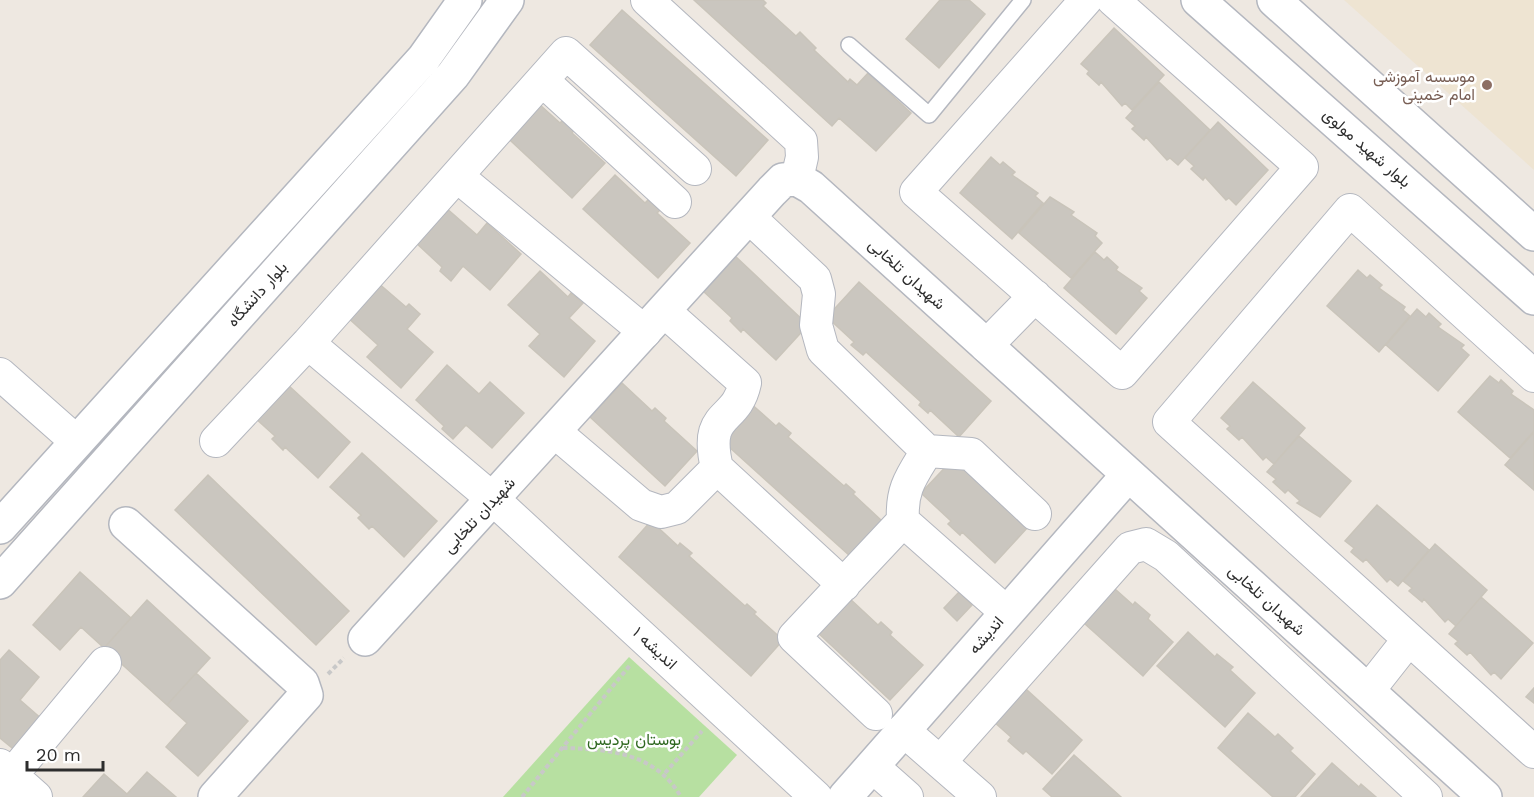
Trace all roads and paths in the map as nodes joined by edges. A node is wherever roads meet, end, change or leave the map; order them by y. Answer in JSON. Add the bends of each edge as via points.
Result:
{"nodes":[{"id":1,"x":465,"y":0,"type":"edge"},
{"id":2,"x":507,"y":0,"type":"edge"},
{"id":3,"x":647,"y":0,"type":"edge"},
{"id":4,"x":1023,"y":0,"type":"edge"},
{"id":5,"x":1086,"y":0,"type":"edge"},
{"id":6,"x":1113,"y":0,"type":"edge"},
{"id":7,"x":1198,"y":0,"type":"edge"},
{"id":8,"x":1274,"y":0,"type":"edge"},
{"id":9,"x":849,"y":45,"type":"dead end"},
{"id":10,"x":542,"y":80,"type":"junction"},
{"id":11,"x":695,"y":169,"type":"dead end"},
{"id":12,"x":457,"y":176,"type":"junction"},
{"id":13,"x":797,"y":179,"type":"junction"},
{"id":14,"x":675,"y":202,"type":"dead end"},
{"id":15,"x":749,"y":217,"type":"junction"},
{"id":16,"x":1534,"y":234,"type":"edge"},
{"id":17,"x":1035,"y":296,"type":"junction"},
{"id":18,"x":1534,"y":298,"type":"edge"},
{"id":19,"x":654,"y":322,"type":"junction"},
{"id":20,"x":308,"y":343,"type":"junction"},
{"id":21,"x":986,"y":346,"type":"junction"},
{"id":22,"x":0,"y":374,"type":"edge"},
{"id":23,"x":1534,"y":376,"type":"edge"},
{"id":24,"x":555,"y":432,"type":"junction"},
{"id":25,"x":216,"y":441,"type":"dead end"},
{"id":26,"x":77,"y":442,"type":"junction"},
{"id":27,"x":927,"y":451,"type":"junction"},
{"id":28,"x":717,"y":468,"type":"junction"},
{"id":29,"x":1128,"y":475,"type":"junction"},
{"id":30,"x":494,"y":500,"type":"junction"},
{"id":31,"x":1035,"y":514,"type":"dead end"},
{"id":32,"x":903,"y":521,"type":"junction"},
{"id":33,"x":126,"y":524,"type":"dead end"},
{"id":34,"x":0,"y":527,"type":"edge"},
{"id":35,"x":0,"y":582,"type":"edge"},
{"id":36,"x":844,"y":585,"type":"junction"},
{"id":37,"x":1005,"y":612,"type":"junction"},
{"id":38,"x":365,"y":639,"type":"joint"},
{"id":39,"x":1409,"y":639,"type":"junction"},
{"id":40,"x":648,"y":643,"type":"junction"},
{"id":41,"x":105,"y":663,"type":"dead end"},
{"id":42,"x":1368,"y":691,"type":"junction"},
{"id":43,"x":306,"y":695,"type":"junction"},
{"id":44,"x":721,"y":709,"type":"junction"},
{"id":45,"x":876,"y":714,"type":"dead end"},
{"id":46,"x":903,"y":730,"type":"junction"},
{"id":47,"x":563,"y":748,"type":"junction"},
{"id":48,"x":1534,"y":752,"type":"edge"},
{"id":49,"x":940,"y":762,"type":"junction"},
{"id":50,"x":872,"y":766,"type":"junction"},
{"id":51,"x":665,"y":773,"type":"junction"},
{"id":52,"x":4,"y":776,"type":"edge"},
{"id":53,"x":525,"y":796,"type":"edge"},
{"id":54,"x":36,"y":797,"type":"edge"},
{"id":55,"x":215,"y":797,"type":"edge"},
{"id":56,"x":681,"y":797,"type":"edge"},
{"id":57,"x":816,"y":797,"type":"edge"},
{"id":58,"x":845,"y":797,"type":"edge"},
{"id":59,"x":907,"y":797,"type":"edge"},
{"id":60,"x":980,"y":797,"type":"edge"},
{"id":61,"x":1426,"y":797,"type":"edge"},
{"id":62,"x":1485,"y":797,"type":"edge"}],
"edges":[{"from":1,"to":26,"type":"street","via":[[423,58]]},
{"from":2,"to":35,"type":"street","name":"بلوار دانشگاه","via":[[453,75]]},
{"from":3,"to":13,"type":"street","via":[[801,141]]},
{"from":4,"to":9,"type":"lane","via":[[929,115]]},
{"from":5,"to":17,"type":"street","via":[[916,192]]},
{"from":6,"to":17,"type":"street","via":[[1302,167],[1122,373]]},
{"from":7,"to":18,"type":"street","name":"بلوار شهید مولوی"},
{"from":8,"to":16,"type":"street"},
{"from":10,"to":11,"type":"street","via":[[566,53]]},
{"from":10,"to":12,"type":"street"},
{"from":10,"to":14,"type":"street"},
{"from":12,"to":19,"type":"street"},
{"from":12,"to":20,"type":"street"},
{"from":13,"to":15,"type":"street","name":"شهیدان تلخابی","via":[[783,180]]},
{"from":13,"to":21,"type":"street","name":"شهیدان تلخابی","via":[[811,187]]},
{"from":15,"to":19,"type":"street","name":"شهیدان تلخابی"},
{"from":15,"to":27,"type":"street","via":[[815,279],[819,294],[816,325],[823,350]]},
{"from":17,"to":21,"type":"street"},
{"from":19,"to":24,"type":"street","name":"شهیدان تلخابی"},
{"from":19,"to":28,"type":"street","via":[[745,383],[742,394],[714,429],[712,449]]},
{"from":20,"to":25,"type":"street"},
{"from":20,"to":30,"type":"street","name":"اندیشه ۱"},
{"from":21,"to":29,"type":"street","name":"شهیدان تلخابی"},
{"from":22,"to":26,"type":"street"},
{"from":23,"to":39,"type":"street","via":[[1350,210],[1169,422]]},
{"from":24,"to":28,"type":"street","via":[[641,505],[661,512],[677,508]]},
{"from":24,"to":30,"type":"street","name":"شهیدان تلخابی"},
{"from":26,"to":34,"type":"street"},
{"from":27,"to":31,"type":"street","via":[[971,454]]},
{"from":27,"to":32,"type":"street","via":[[907,483]]},
{"from":28,"to":36,"type":"street"},
{"from":29,"to":37,"type":"street","name":"انديشه"},
{"from":29,"to":42,"type":"street","name":"شهیدان تلخابی"},
{"from":30,"to":38,"type":"street","name":"شهیدان تلخابی"},
{"from":30,"to":40,"type":"street","name":"اندیشه ۱"},
{"from":32,"to":36,"type":"street"},
{"from":32,"to":37,"type":"street"},
{"from":33,"to":43,"type":"street","via":[[302,683]]},
{"from":36,"to":45,"type":"street","via":[[794,637]]},
{"from":37,"to":46,"type":"street","name":"انديشه"},
{"from":38,"to":43,"type":"path"},
{"from":39,"to":42,"type":"street"},
{"from":39,"to":48,"type":"street"},
{"from":40,"to":44,"type":"street","name":"اندیشه ۱"},
{"from":40,"to":47,"type":"path"},
{"from":41,"to":52,"type":"street"},
{"from":42,"to":62,"type":"street","name":"شهیدان تلخابی"},
{"from":43,"to":55,"type":"street"},
{"from":44,"to":51,"type":"path"},
{"from":44,"to":57,"type":"street","name":"اندیشه ۱"},
{"from":46,"to":49,"type":"street"},
{"from":46,"to":50,"type":"street","name":"انديشه"},
{"from":47,"to":51,"type":"path","via":[[609,749]]},
{"from":47,"to":53,"type":"path"},
{"from":49,"to":60,"type":"street"},
{"from":49,"to":61,"type":"street","via":[[1130,548],[1146,544],[1166,556]]},
{"from":50,"to":58,"type":"street","name":"انديشه"},
{"from":50,"to":59,"type":"street"},
{"from":51,"to":56,"type":"path"},
{"from":52,"to":54,"type":"street"}]}
